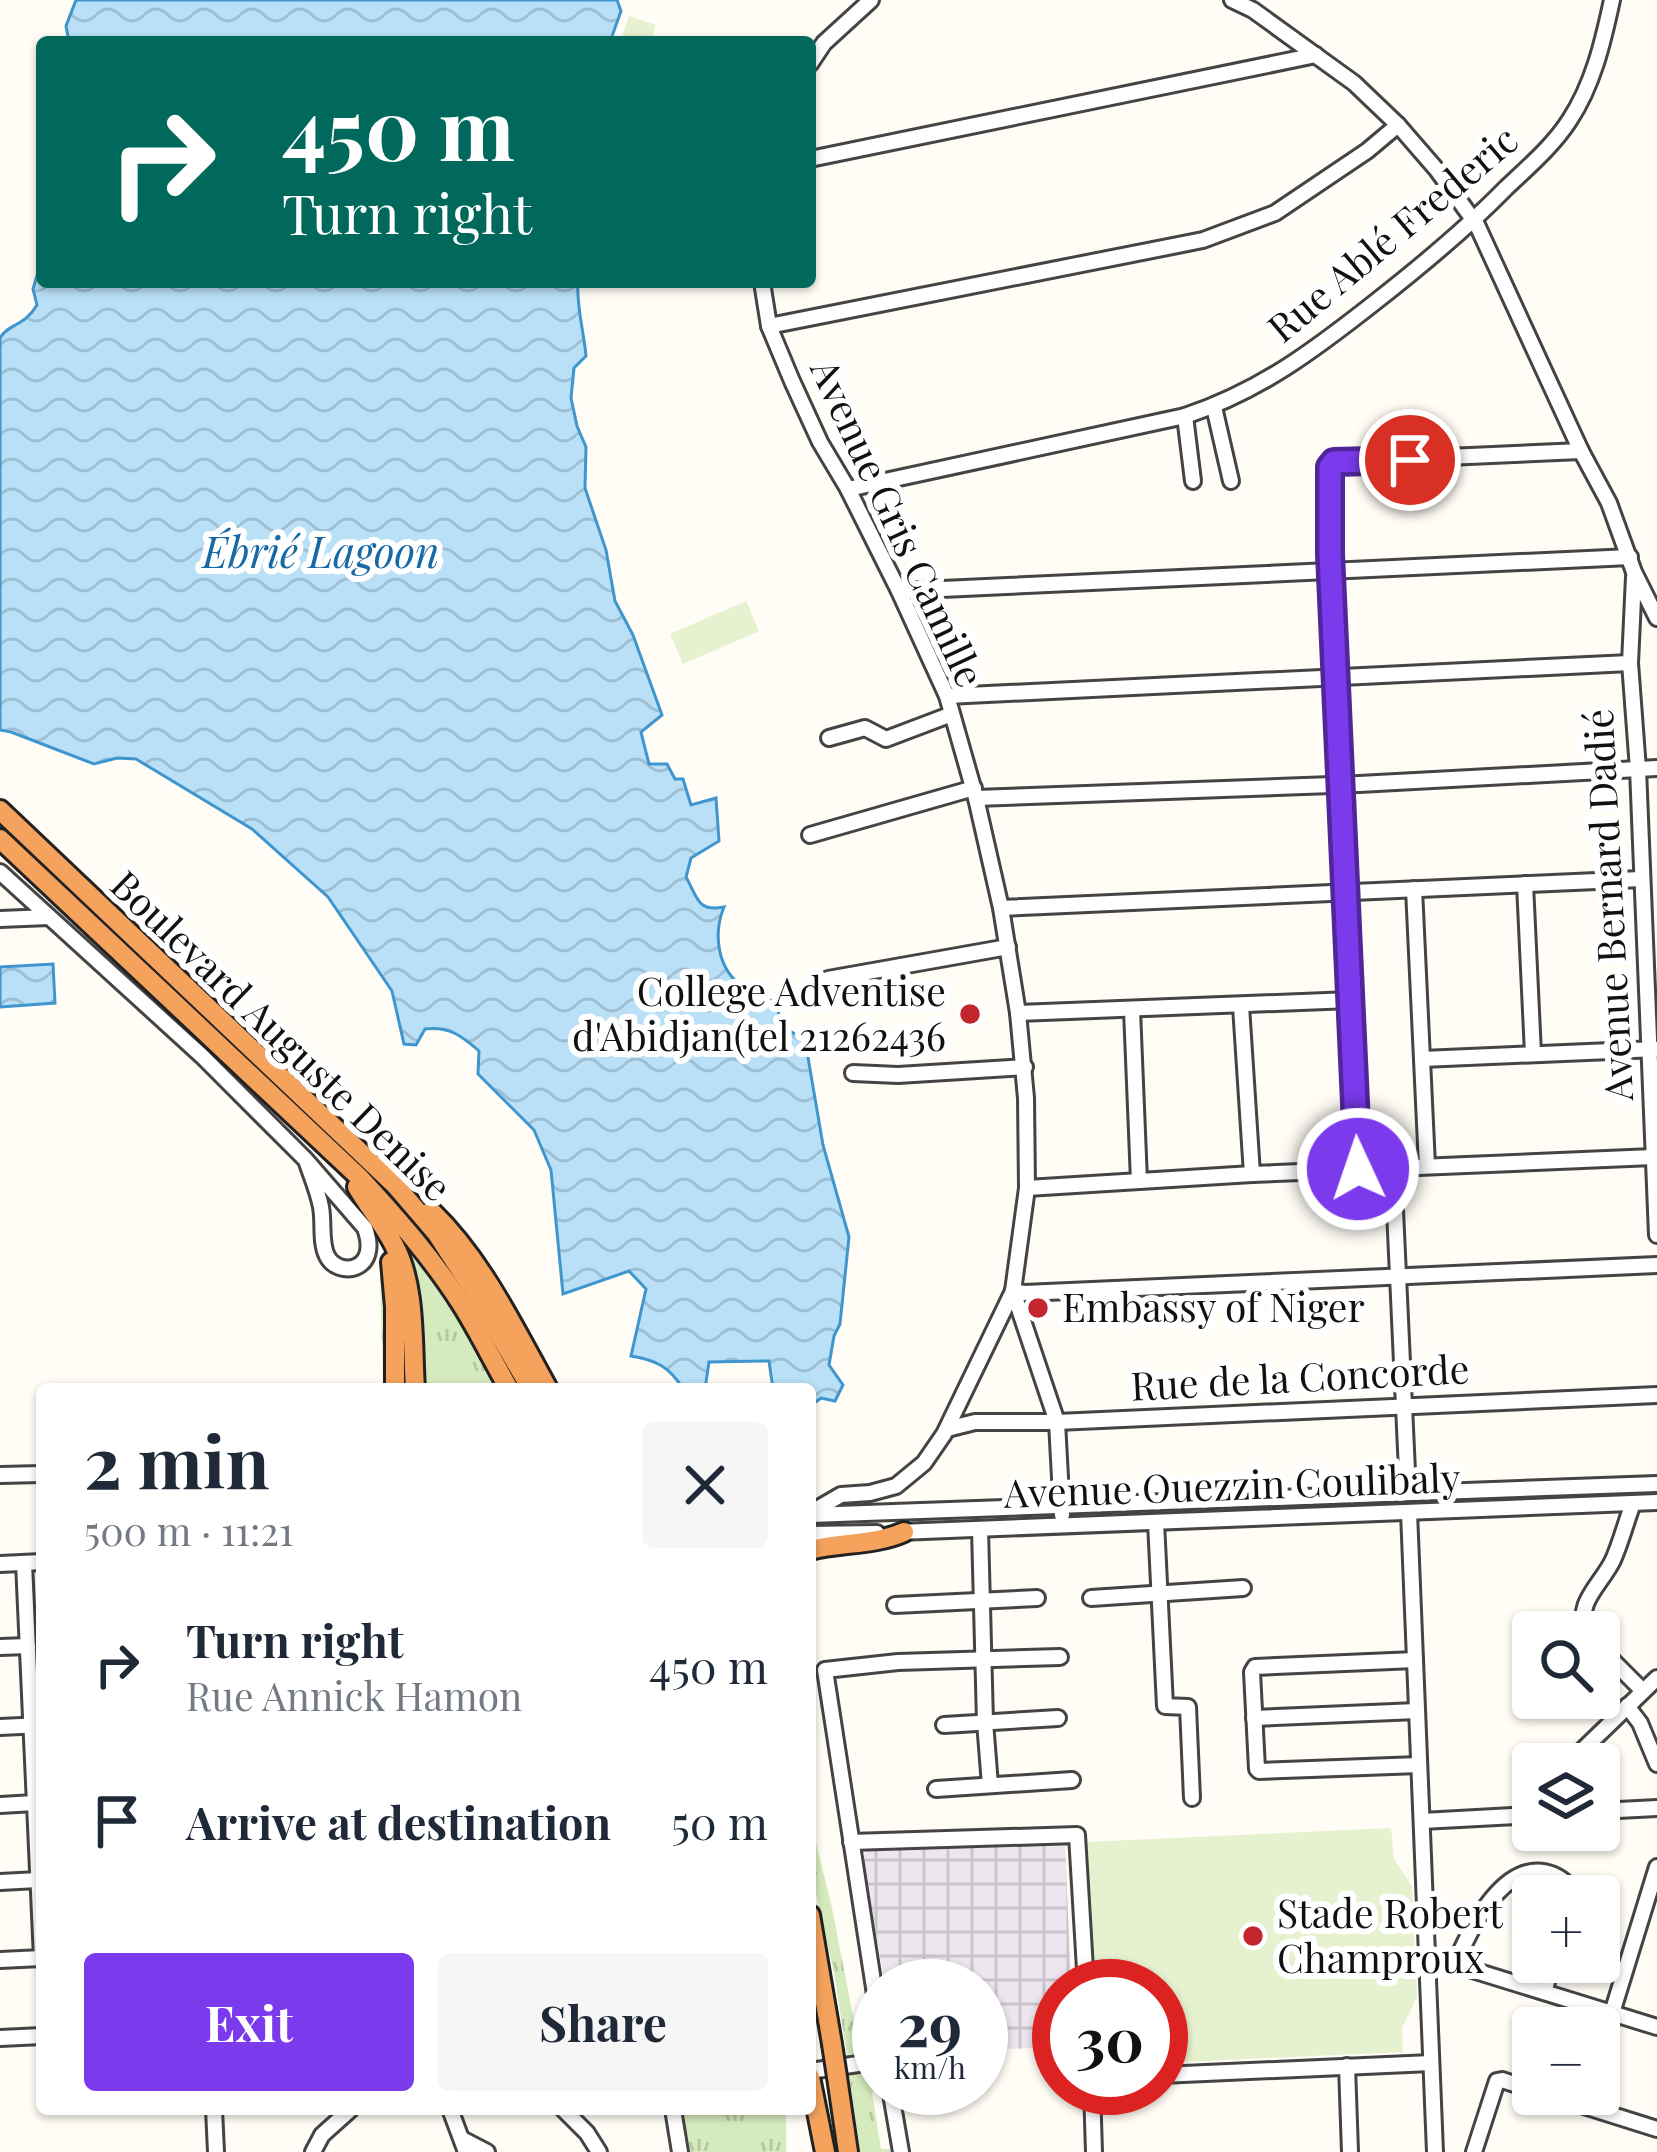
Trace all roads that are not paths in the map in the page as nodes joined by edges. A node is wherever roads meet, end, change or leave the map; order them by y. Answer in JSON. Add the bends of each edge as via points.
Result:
{"nodes":[{"id":1,"x":871,"y":0,"type":"edge"},
{"id":2,"x":1232,"y":0,"type":"edge"},
{"id":3,"x":1612,"y":0,"type":"edge"},
{"id":4,"x":816,"y":55,"type":"edge"},
{"id":5,"x":1316,"y":55,"type":"junction"},
{"id":6,"x":1398,"y":125,"type":"junction"},
{"id":7,"x":816,"y":158,"type":"edge"},
{"id":8,"x":1474,"y":221,"type":"junction"},
{"id":9,"x":763,"y":288,"type":"edge"},
{"id":10,"x":769,"y":326,"type":"junction"},
{"id":11,"x":1214,"y":407,"type":"junction"},
{"id":12,"x":1185,"y":416,"type":"junction"},
{"id":13,"x":1581,"y":451,"type":"junction"},
{"id":14,"x":1193,"y":481,"type":"dead end"},
{"id":15,"x":1231,"y":481,"type":"dead end"},
{"id":16,"x":848,"y":489,"type":"junction"},
{"id":17,"x":1632,"y":565,"type":"junction"},
{"id":18,"x":1331,"y":571,"type":"junction"},
{"id":19,"x":899,"y":591,"type":"junction"},
{"id":20,"x":1657,"y":618,"type":"edge"},
{"id":21,"x":1630,"y":663,"type":"junction"},
{"id":22,"x":1336,"y":680,"type":"junction"},
{"id":23,"x":947,"y":696,"type":"junction"},
{"id":24,"x":952,"y":714,"type":"junction"},
{"id":25,"x":829,"y":737,"type":"dead end"},
{"id":26,"x":1657,"y":768,"type":"edge"},
{"id":27,"x":1638,"y":769,"type":"junction"},
{"id":28,"x":1341,"y":784,"type":"junction"},
{"id":29,"x":975,"y":793,"type":"junction"},
{"id":30,"x":0,"y":810,"type":"edge"},
{"id":31,"x":810,"y":835,"type":"dead end"},
{"id":32,"x":0,"y":839,"type":"edge"},
{"id":33,"x":0,"y":853,"type":"edge"},
{"id":34,"x":0,"y":872,"type":"edge"},
{"id":35,"x":1641,"y":879,"type":"junction"},
{"id":36,"x":1525,"y":884,"type":"junction"},
{"id":37,"x":1414,"y":889,"type":"junction"},
{"id":38,"x":1346,"y":891,"type":"junction"},
{"id":39,"x":1001,"y":908,"type":"junction"},
{"id":40,"x":78,"y":915,"type":"junction"},
{"id":41,"x":49,"y":917,"type":"junction"},
{"id":42,"x":0,"y":919,"type":"edge"},
{"id":43,"x":1008,"y":946,"type":"junction"},
{"id":44,"x":828,"y":979,"type":"dead end"},
{"id":45,"x":1351,"y":1000,"type":"junction"},
{"id":46,"x":1241,"y":1006,"type":"junction"},
{"id":47,"x":1132,"y":1010,"type":"junction"},
{"id":48,"x":1018,"y":1013,"type":"junction"},
{"id":49,"x":1653,"y":1049,"type":"edge"},
{"id":50,"x":1533,"y":1054,"type":"junction"},
{"id":51,"x":1422,"y":1059,"type":"junction"},
{"id":52,"x":1025,"y":1066,"type":"junction"},
{"id":53,"x":853,"y":1073,"type":"dead end"},
{"id":54,"x":1653,"y":1157,"type":"junction"},
{"id":55,"x":338,"y":1158,"type":"junction"},
{"id":56,"x":307,"y":1160,"type":"junction"},
{"id":57,"x":373,"y":1161,"type":"junction"},
{"id":58,"x":1427,"y":1166,"type":"junction"},
{"id":59,"x":1394,"y":1167,"type":"junction"},
{"id":60,"x":1358,"y":1169,"type":"junction"},
{"id":61,"x":1252,"y":1174,"type":"junction"},
{"id":62,"x":1139,"y":1180,"type":"junction"},
{"id":63,"x":1027,"y":1188,"type":"junction"},
{"id":64,"x":373,"y":1213,"type":"junction"},
{"id":65,"x":1657,"y":1235,"type":"edge"},
{"id":66,"x":1657,"y":1265,"type":"edge"},
{"id":67,"x":1398,"y":1277,"type":"junction"},
{"id":68,"x":1013,"y":1291,"type":"junction"},
{"id":69,"x":1029,"y":1338,"type":"junction"},
{"id":70,"x":989,"y":1340,"type":"junction"},
{"id":71,"x":394,"y":1383,"type":"edge"},
{"id":72,"x":415,"y":1383,"type":"edge"},
{"id":73,"x":506,"y":1383,"type":"edge"},
{"id":74,"x":528,"y":1383,"type":"edge"},
{"id":75,"x":545,"y":1383,"type":"edge"},
{"id":76,"x":1657,"y":1395,"type":"edge"},
{"id":77,"x":962,"y":1397,"type":"junction"},
{"id":78,"x":1404,"y":1406,"type":"junction"},
{"id":79,"x":975,"y":1422,"type":"junction"},
{"id":80,"x":1058,"y":1422,"type":"junction"},
{"id":81,"x":947,"y":1429,"type":"junction"},
{"id":82,"x":36,"y":1474,"type":"edge"},
{"id":83,"x":0,"y":1475,"type":"edge"},
{"id":84,"x":1657,"y":1484,"type":"edge"},
{"id":85,"x":1408,"y":1493,"type":"junction"},
{"id":86,"x":1657,"y":1502,"type":"edge"},
{"id":87,"x":1633,"y":1503,"type":"junction"},
{"id":88,"x":1061,"y":1506,"type":"junction"},
{"id":89,"x":816,"y":1510,"type":"edge"},
{"id":90,"x":1409,"y":1512,"type":"junction"},
{"id":91,"x":816,"y":1514,"type":"edge"},
{"id":92,"x":1156,"y":1522,"type":"junction"},
{"id":93,"x":1063,"y":1526,"type":"junction"},
{"id":94,"x":980,"y":1529,"type":"junction"},
{"id":95,"x":904,"y":1532,"type":"junction"},
{"id":96,"x":816,"y":1534,"type":"edge"},
{"id":97,"x":816,"y":1548,"type":"edge"},
{"id":98,"x":36,"y":1562,"type":"edge"},
{"id":99,"x":24,"y":1563,"type":"junction"},
{"id":100,"x":0,"y":1564,"type":"edge"},
{"id":101,"x":1243,"y":1588,"type":"dead end"},
{"id":102,"x":1160,"y":1592,"type":"junction"},
{"id":103,"x":1037,"y":1598,"type":"dead end"},
{"id":104,"x":1091,"y":1598,"type":"dead end"},
{"id":105,"x":983,"y":1601,"type":"junction"},
{"id":106,"x":895,"y":1605,"type":"dead end"},
{"id":107,"x":1583,"y":1611,"type":"edge"},
{"id":108,"x":28,"y":1646,"type":"junction"},
{"id":109,"x":0,"y":1647,"type":"edge"},
{"id":110,"x":1060,"y":1658,"type":"dead end"},
{"id":111,"x":983,"y":1659,"type":"junction"},
{"id":112,"x":1415,"y":1660,"type":"junction"},
{"id":113,"x":1620,"y":1668,"type":"edge"},
{"id":114,"x":1657,"y":1678,"type":"edge"},
{"id":115,"x":1643,"y":1691,"type":"junction"},
{"id":116,"x":1627,"y":1706,"type":"junction"},
{"id":117,"x":1417,"y":1711,"type":"junction"},
{"id":118,"x":36,"y":1716,"type":"edge"},
{"id":119,"x":1058,"y":1718,"type":"dead end"},
{"id":120,"x":1254,"y":1718,"type":"junction"},
{"id":121,"x":986,"y":1722,"type":"junction"},
{"id":122,"x":36,"y":1725,"type":"edge"},
{"id":123,"x":944,"y":1725,"type":"dead end"},
{"id":124,"x":0,"y":1727,"type":"edge"},
{"id":125,"x":1589,"y":1743,"type":"edge"},
{"id":126,"x":36,"y":1764,"type":"edge"},
{"id":127,"x":1657,"y":1764,"type":"edge"},
{"id":128,"x":1419,"y":1766,"type":"junction"},
{"id":129,"x":1072,"y":1780,"type":"dead end"},
{"id":130,"x":990,"y":1785,"type":"junction"},
{"id":131,"x":936,"y":1789,"type":"dead end"},
{"id":132,"x":1192,"y":1798,"type":"dead end"},
{"id":133,"x":35,"y":1803,"type":"junction"},
{"id":134,"x":0,"y":1805,"type":"edge"},
{"id":135,"x":1657,"y":1808,"type":"edge"},
{"id":136,"x":1620,"y":1810,"type":"edge"},
{"id":137,"x":1512,"y":1816,"type":"edge"},
{"id":138,"x":1421,"y":1821,"type":"junction"},
{"id":139,"x":36,"y":1829,"type":"edge"},
{"id":140,"x":851,"y":1842,"type":"junction"},
{"id":141,"x":1657,"y":1867,"type":"edge"},
{"id":142,"x":1520,"y":1875,"type":"edge"},
{"id":143,"x":1554,"y":1875,"type":"edge"},
{"id":144,"x":1512,"y":1879,"type":"edge"},
{"id":145,"x":36,"y":1880,"type":"edge"},
{"id":146,"x":0,"y":1882,"type":"edge"},
{"id":147,"x":816,"y":1950,"type":"edge"},
{"id":148,"x":1427,"y":1956,"type":"junction"},
{"id":149,"x":36,"y":1958,"type":"edge"},
{"id":150,"x":869,"y":1959,"type":"edge"},
{"id":151,"x":1085,"y":1959,"type":"edge"},
{"id":152,"x":0,"y":1960,"type":"edge"},
{"id":153,"x":1455,"y":1964,"type":"junction"},
{"id":154,"x":1546,"y":1983,"type":"edge"},
{"id":155,"x":1544,"y":1992,"type":"junction"},
{"id":156,"x":1593,"y":2007,"type":"edge"},
{"id":157,"x":1614,"y":2007,"type":"edge"},
{"id":158,"x":1620,"y":2015,"type":"edge"},
{"id":159,"x":1657,"y":2027,"type":"edge"},
{"id":160,"x":36,"y":2036,"type":"edge"},
{"id":161,"x":0,"y":2038,"type":"edge"},
{"id":162,"x":1431,"y":2063,"type":"junction"},
{"id":163,"x":1347,"y":2066,"type":"junction"},
{"id":164,"x":852,"y":2067,"type":"edge"},
{"id":165,"x":1188,"y":2074,"type":"edge"},
{"id":166,"x":816,"y":2075,"type":"edge"},
{"id":167,"x":1512,"y":2083,"type":"edge"},
{"id":168,"x":816,"y":2106,"type":"edge"},
{"id":169,"x":214,"y":2115,"type":"edge"},
{"id":170,"x":344,"y":2115,"type":"edge"},
{"id":171,"x":452,"y":2115,"type":"edge"},
{"id":172,"x":569,"y":2115,"type":"edge"},
{"id":173,"x":675,"y":2115,"type":"edge"},
{"id":174,"x":811,"y":2115,"type":"edge"},
{"id":175,"x":895,"y":2115,"type":"edge"},
{"id":176,"x":1093,"y":2115,"type":"edge"},
{"id":177,"x":1615,"y":2115,"type":"edge"},
{"id":178,"x":1657,"y":2128,"type":"edge"},
{"id":179,"x":464,"y":2145,"type":"edge"},
{"id":180,"x":216,"y":2152,"type":"edge"},
{"id":181,"x":313,"y":2152,"type":"edge"},
{"id":182,"x":487,"y":2152,"type":"edge"},
{"id":183,"x":599,"y":2152,"type":"edge"},
{"id":184,"x":680,"y":2152,"type":"edge"},
{"id":185,"x":811,"y":2152,"type":"edge"},
{"id":186,"x":825,"y":2152,"type":"edge"},
{"id":187,"x":848,"y":2152,"type":"edge"},
{"id":188,"x":901,"y":2152,"type":"edge"},
{"id":189,"x":1094,"y":2152,"type":"edge"},
{"id":190,"x":1350,"y":2152,"type":"edge"},
{"id":191,"x":1435,"y":2152,"type":"edge"},
{"id":192,"x":1474,"y":2152,"type":"edge"}],
"edges":[{"from":1,"to":4,"type":"street"},
{"from":2,"to":5,"type":"street"},
{"from":3,"to":8,"type":"street","name":"Rue Ablé Frederic","via":[[1572,117]]},
{"from":5,"to":6,"type":"street"},
{"from":5,"to":7,"type":"street"},
{"from":6,"to":8,"type":"street"},
{"from":6,"to":10,"type":"street","via":[[1275,213],[1203,240]]},
{"from":8,"to":11,"type":"street","name":"Rue Ablé Frederic","via":[[1310,353]]},
{"from":8,"to":13,"type":"street"},
{"from":9,"to":10,"type":"street","name":"Avenue Gris Camille"},
{"from":10,"to":16,"type":"street","name":"Avenue Gris Camille"},
{"from":11,"to":12,"type":"street","name":"Rue Ablé Frederic"},
{"from":11,"to":15,"type":"street"},
{"from":12,"to":14,"type":"street"},
{"from":12,"to":16,"type":"street","name":"Rue Ablé Frederic"},
{"from":13,"to":17,"type":"street"},
{"from":13,"to":18,"type":"street","via":[[1334,462]]},
{"from":16,"to":19,"type":"street","name":"Avenue Gris Camille"},
{"from":17,"to":18,"type":"street"},
{"from":17,"to":20,"type":"street"},
{"from":17,"to":21,"type":"street","name":"Avenue Bernard Dadié"},
{"from":18,"to":19,"type":"street"},
{"from":18,"to":22,"type":"street"},
{"from":19,"to":23,"type":"street","name":"Avenue Gris Camille"},
{"from":21,"to":22,"type":"street"},
{"from":21,"to":27,"type":"street","name":"Avenue Bernard Dadié"},
{"from":22,"to":23,"type":"street"},
{"from":22,"to":28,"type":"street"},
{"from":23,"to":24,"type":"street","name":"Avenue Gris Camille"},
{"from":24,"to":25,"type":"street","via":[[886,739],[865,728]]},
{"from":24,"to":29,"type":"street","name":"Avenue Gris Camille"},
{"from":26,"to":27,"type":"street"},
{"from":27,"to":28,"type":"street"},
{"from":27,"to":35,"type":"street","name":"Avenue Bernard Dadié"},
{"from":28,"to":29,"type":"street"},
{"from":28,"to":38,"type":"street"},
{"from":29,"to":31,"type":"street"},
{"from":29,"to":39,"type":"street","name":"Avenue Gris Camille"},
{"from":30,"to":57,"type":"highway","name":"Boulevard Auguste Denise"},
{"from":32,"to":40,"type":"highway","name":"Boulevard Auguste Denise"},
{"from":33,"to":40,"type":"highway"},
{"from":34,"to":41,"type":"street"},
{"from":35,"to":36,"type":"street"},
{"from":35,"to":49,"type":"street","name":"Avenue Bernard Dadié"},
{"from":36,"to":37,"type":"street"},
{"from":36,"to":50,"type":"street"},
{"from":37,"to":38,"type":"street"},
{"from":37,"to":51,"type":"street"},
{"from":38,"to":39,"type":"street"},
{"from":38,"to":45,"type":"street"},
{"from":39,"to":43,"type":"street","name":"Avenue Gris Camille"},
{"from":40,"to":55,"type":"highway","name":"Boulevard Auguste Denise"},
{"from":41,"to":42,"type":"street"},
{"from":41,"to":56,"type":"street"},
{"from":43,"to":44,"type":"street"},
{"from":43,"to":48,"type":"street","name":"Avenue Gris Camille"},
{"from":45,"to":46,"type":"street"},
{"from":45,"to":60,"type":"street"},
{"from":46,"to":47,"type":"street"},
{"from":46,"to":61,"type":"street"},
{"from":47,"to":48,"type":"street"},
{"from":47,"to":62,"type":"street"},
{"from":48,"to":52,"type":"street","name":"Avenue Gris Camille"},
{"from":49,"to":50,"type":"street"},
{"from":49,"to":54,"type":"street","name":"Avenue Bernard Dadié"},
{"from":50,"to":51,"type":"street"},
{"from":51,"to":58,"type":"street"},
{"from":52,"to":53,"type":"street"},
{"from":52,"to":63,"type":"street","name":"Avenue Gris Camille"},
{"from":54,"to":58,"type":"street"},
{"from":54,"to":65,"type":"street","name":"Avenue Bernard Dadié"},
{"from":55,"to":64,"type":"highway"},
{"from":55,"to":73,"type":"highway","name":"Boulevard Auguste Denise","via":[[420,1247]]},
{"from":56,"to":56,"type":"street","via":[[326,1255],[338,1266],[362,1264],[369,1256],[365,1228]]},
{"from":57,"to":74,"type":"highway","name":"Boulevard Auguste Denise","via":[[437,1234]]},
{"from":57,"to":75,"type":"highway","via":[[447,1227]]},
{"from":58,"to":59,"type":"street"},
{"from":59,"to":60,"type":"street"},
{"from":59,"to":67,"type":"street"},
{"from":60,"to":61,"type":"street"},
{"from":61,"to":62,"type":"street"},
{"from":62,"to":63,"type":"street"},
{"from":63,"to":68,"type":"street","name":"Avenue Gris Camille"},
{"from":64,"to":71,"type":"highway","via":[[392,1264]]},
{"from":64,"to":72,"type":"highway","via":[[401,1263]]},
{"from":66,"to":67,"type":"street"},
{"from":67,"to":68,"type":"street"},
{"from":67,"to":78,"type":"street"},
{"from":68,"to":69,"type":"street"},
{"from":68,"to":70,"type":"street","name":"Avenue Gris Camille"},
{"from":69,"to":70,"type":"street","via":[[1009,1330]]},
{"from":69,"to":80,"type":"street"},
{"from":70,"to":77,"type":"street","name":"Avenue Gris Camille"},
{"from":76,"to":78,"type":"street","name":"Rue de la Concorde"},
{"from":77,"to":79,"type":"street"},
{"from":77,"to":81,"type":"street","name":"Avenue Gris Camille"},
{"from":78,"to":80,"type":"street","name":"Rue de la Concorde"},
{"from":78,"to":85,"type":"street"},
{"from":79,"to":80,"type":"street","name":"Rue de la Concorde"},
{"from":79,"to":81,"type":"street","name":"Rue de la Concorde"},
{"from":80,"to":88,"type":"street"},
{"from":81,"to":89,"type":"street","name":"Avenue Gris Camille","via":[[896,1486],[841,1495]]},
{"from":82,"to":83,"type":"street"},
{"from":84,"to":85,"type":"street","name":"Avenue Ouezzin Coulibaly"},
{"from":85,"to":88,"type":"street","name":"Avenue Ouezzin Coulibaly"},
{"from":86,"to":87,"type":"street","name":"Avenue Ouezzin Coulibaly"},
{"from":87,"to":90,"type":"street","name":"Avenue Ouezzin Coulibaly"},
{"from":87,"to":107,"type":"street"},
{"from":88,"to":91,"type":"street","name":"Avenue Ouezzin Coulibaly"},
{"from":88,"to":93,"type":"street"},
{"from":90,"to":92,"type":"street","name":"Avenue Ouezzin Coulibaly"},
{"from":90,"to":112,"type":"street"},
{"from":92,"to":93,"type":"street","name":"Avenue Ouezzin Coulibaly"},
{"from":92,"to":102,"type":"street"},
{"from":93,"to":94,"type":"street","name":"Avenue Ouezzin Coulibaly"},
{"from":94,"to":95,"type":"street","name":"Avenue Ouezzin Coulibaly"},
{"from":94,"to":105,"type":"street"},
{"from":95,"to":96,"type":"street","name":"Avenue Ouezzin Coulibaly"},
{"from":95,"to":97,"type":"highway"},
{"from":98,"to":99,"type":"street"},
{"from":99,"to":100,"type":"street"},
{"from":99,"to":108,"type":"street"},
{"from":101,"to":102,"type":"street"},
{"from":102,"to":104,"type":"street"},
{"from":102,"to":132,"type":"street","via":[[1165,1706],[1188,1707]]},
{"from":103,"to":105,"type":"street"},
{"from":105,"to":106,"type":"street"},
{"from":105,"to":111,"type":"street"},
{"from":108,"to":109,"type":"street"},
{"from":108,"to":118,"type":"street"},
{"from":110,"to":111,"type":"street"},
{"from":111,"to":121,"type":"street"},
{"from":111,"to":140,"type":"street","via":[[825,1670]]},
{"from":112,"to":117,"type":"street"},
{"from":112,"to":120,"type":"street","via":[[1255,1667]]},
{"from":113,"to":115,"type":"street"},
{"from":114,"to":115,"type":"street"},
{"from":115,"to":116,"type":"street"},
{"from":116,"to":125,"type":"street"},
{"from":116,"to":127,"type":"street"},
{"from":117,"to":120,"type":"street"},
{"from":117,"to":128,"type":"street"},
{"from":119,"to":121,"type":"street"},
{"from":120,"to":128,"type":"street","via":[[1259,1771]]},
{"from":121,"to":123,"type":"street"},
{"from":121,"to":130,"type":"street"},
{"from":122,"to":124,"type":"street"},
{"from":126,"to":133,"type":"street"},
{"from":128,"to":138,"type":"street"},
{"from":129,"to":130,"type":"street"},
{"from":130,"to":131,"type":"street"},
{"from":133,"to":134,"type":"street"},
{"from":133,"to":139,"type":"street"},
{"from":135,"to":136,"type":"street"},
{"from":137,"to":138,"type":"street"},
{"from":138,"to":148,"type":"street"},
{"from":140,"to":150,"type":"street"},
{"from":140,"to":151,"type":"street","via":[[1077,1835]]},
{"from":141,"to":157,"type":"street"},
{"from":142,"to":143,"type":"street"},
{"from":144,"to":153,"type":"street","via":[[1474,1924]]},
{"from":145,"to":146,"type":"street"},
{"from":147,"to":187,"type":"highway","bridge":true},
{"from":148,"to":153,"type":"street"},
{"from":148,"to":162,"type":"street"},
{"from":149,"to":152,"type":"street"},
{"from":153,"to":155,"type":"street"},
{"from":154,"to":155,"type":"street"},
{"from":155,"to":156,"type":"street"},
{"from":158,"to":159,"type":"street"},
{"from":160,"to":161,"type":"street"},
{"from":162,"to":163,"type":"street"},
{"from":162,"to":191,"type":"street"},
{"from":163,"to":165,"type":"street"},
{"from":163,"to":190,"type":"street"},
{"from":164,"to":166,"type":"street"},
{"from":167,"to":192,"type":"street","via":[[1497,2081]]},
{"from":168,"to":186,"type":"highway"},
{"from":169,"to":180,"type":"street"},
{"from":170,"to":181,"type":"street"},
{"from":171,"to":179,"type":"street"},
{"from":172,"to":183,"type":"street"},
{"from":173,"to":184,"type":"street"},
{"from":174,"to":185,"type":"highway"},
{"from":175,"to":188,"type":"street"},
{"from":176,"to":189,"type":"street"},
{"from":177,"to":178,"type":"street"},
{"from":179,"to":182,"type":"street"}]}
